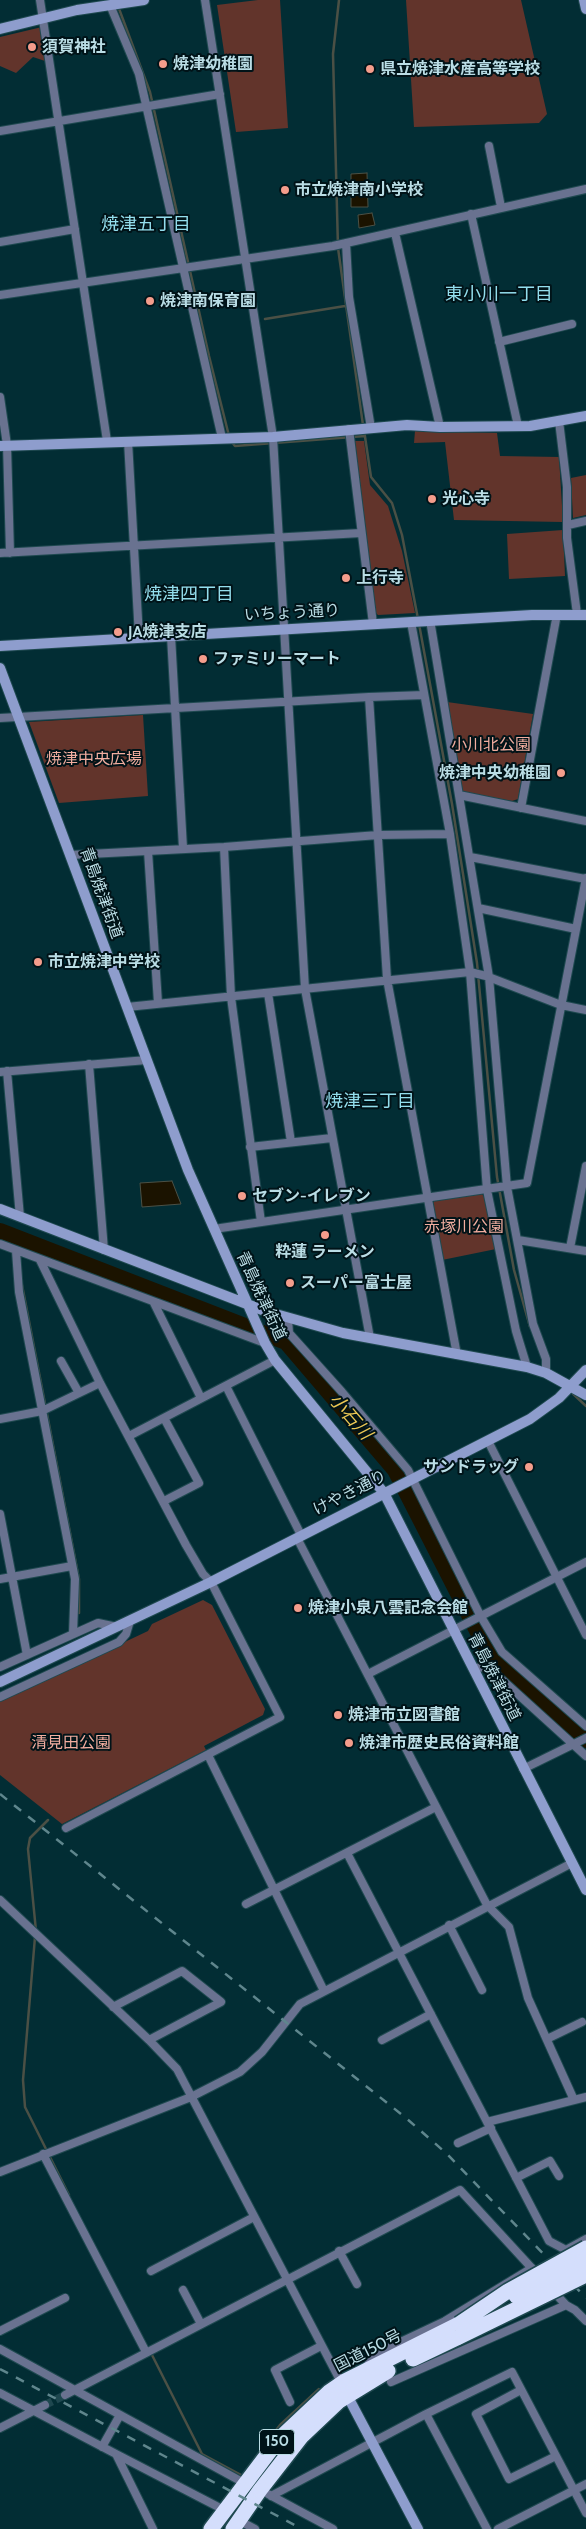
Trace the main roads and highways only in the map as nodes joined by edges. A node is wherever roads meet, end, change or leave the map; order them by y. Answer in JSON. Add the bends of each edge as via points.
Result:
{"nodes":[{"id":1,"x":586,"y":2248,"type":"edge"},
{"id":2,"x":586,"y":2262,"type":"edge"},
{"id":3,"x":586,"y":2273,"type":"edge"},
{"id":4,"x":586,"y":2286,"type":"edge"},
{"id":5,"x":459,"y":2331,"type":"junction"},
{"id":6,"x":344,"y":2389,"type":"junction"},
{"id":7,"x":259,"y":2490,"type":"junction"},
{"id":8,"x":236,"y":2525,"type":"edge"},
{"id":9,"x":212,"y":2529,"type":"edge"}],
"edges":[{"from":1,"to":5,"type":"highway","number":"150","bridge":true,"via":[[508,2291]]},
{"from":2,"to":5,"type":"highway","name":"国道150号","number":"150","bridge":true},
{"from":3,"to":5,"type":"highway","name":"国道150号","number":"150","bridge":true},
{"from":4,"to":5,"type":"highway","number":"150","bridge":true,"via":[[531,2312]]},
{"from":5,"to":6,"type":"highway","name":"国道150号","number":"150","via":[[378,2376]]},
{"from":5,"to":6,"type":"highway","name":"国道150号","number":"150","via":[[361,2373]]},
{"from":6,"to":7,"type":"highway","name":"国道150号","number":"150","via":[[313,2405],[279,2440]]},
{"from":7,"to":8,"type":"highway","name":"国道150号","number":"150"},
{"from":7,"to":9,"type":"highway","name":"国道150号","number":"150","via":[[226,2511]]}]}
